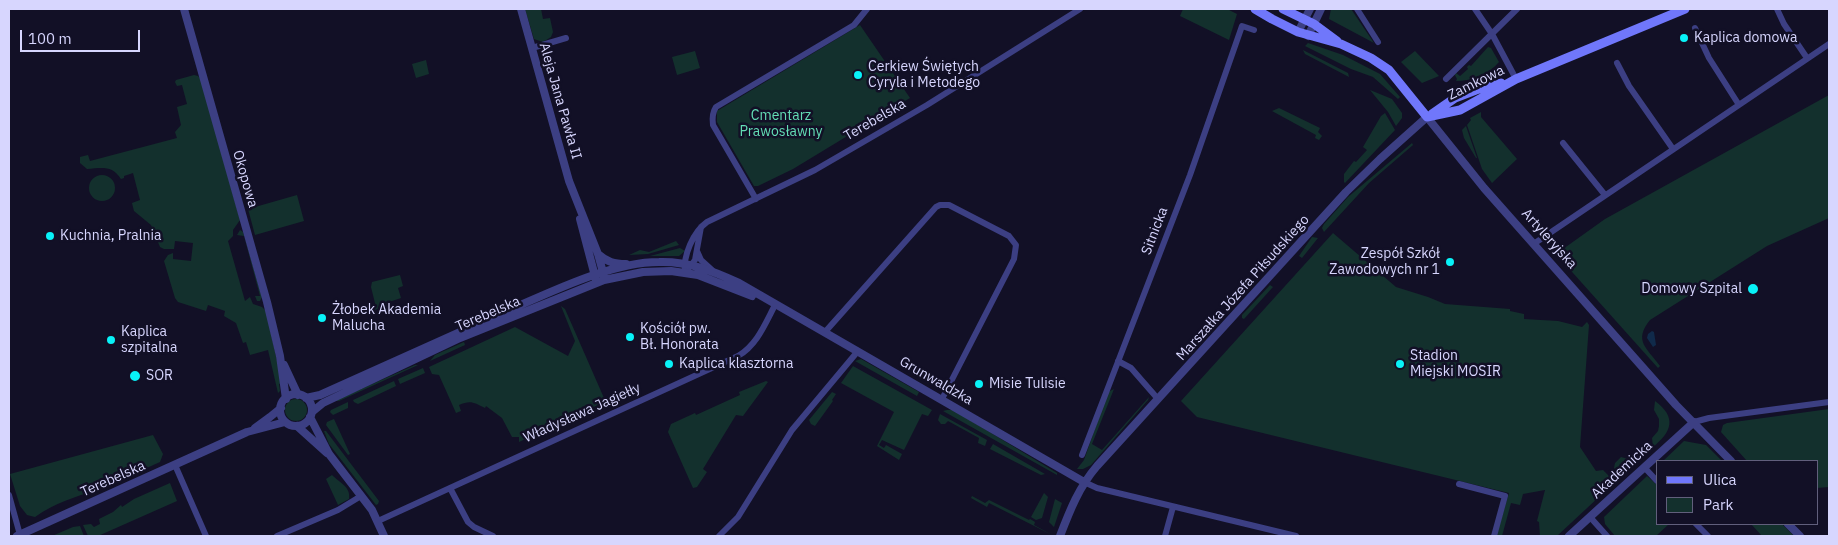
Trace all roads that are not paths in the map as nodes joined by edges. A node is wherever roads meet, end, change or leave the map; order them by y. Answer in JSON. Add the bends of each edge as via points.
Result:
{"nodes":[{"id":1,"x":184,"y":9,"type":"edge"},
{"id":2,"x":521,"y":9,"type":"edge"},
{"id":3,"x":867,"y":9,"type":"edge"},
{"id":4,"x":1080,"y":9,"type":"edge"},
{"id":5,"x":1255,"y":9,"type":"edge"},
{"id":6,"x":1283,"y":9,"type":"edge"},
{"id":7,"x":1310,"y":9,"type":"edge"},
{"id":8,"x":1322,"y":9,"type":"edge"},
{"id":9,"x":1357,"y":9,"type":"edge"},
{"id":10,"x":1475,"y":9,"type":"edge"},
{"id":11,"x":1517,"y":9,"type":"edge"},
{"id":12,"x":1685,"y":9,"type":"edge"},
{"id":13,"x":1778,"y":9,"type":"edge"},
{"id":14,"x":1304,"y":20,"type":"junction"},
{"id":15,"x":1314,"y":24,"type":"junction"},
{"id":16,"x":1695,"y":28,"type":"dead end"},
{"id":17,"x":1254,"y":30,"type":"dead end"},
{"id":18,"x":1298,"y":32,"type":"junction"},
{"id":19,"x":1492,"y":34,"type":"junction"},
{"id":20,"x":1308,"y":36,"type":"junction"},
{"id":21,"x":566,"y":38,"type":"dead end"},
{"id":22,"x":1378,"y":42,"type":"dead end"},
{"id":23,"x":1341,"y":44,"type":"junction"},
{"id":24,"x":1829,"y":44,"type":"edge"},
{"id":25,"x":532,"y":48,"type":"junction"},
{"id":26,"x":1807,"y":58,"type":"junction"},
{"id":27,"x":1616,"y":63,"type":"dead end"},
{"id":28,"x":1446,"y":79,"type":"dead end"},
{"id":29,"x":1516,"y":79,"type":"junction"},
{"id":30,"x":1739,"y":105,"type":"junction"},
{"id":31,"x":1427,"y":117,"type":"junction"},
{"id":32,"x":1563,"y":143,"type":"dead end"},
{"id":33,"x":1672,"y":149,"type":"junction"},
{"id":34,"x":1605,"y":195,"type":"junction"},
{"id":35,"x":756,"y":199,"type":"junction"},
{"id":36,"x":576,"y":200,"type":"junction"},
{"id":37,"x":702,"y":226,"type":"junction"},
{"id":38,"x":1535,"y":243,"type":"junction"},
{"id":39,"x":697,"y":251,"type":"junction"},
{"id":40,"x":598,"y":254,"type":"junction"},
{"id":41,"x":638,"y":264,"type":"junction"},
{"id":42,"x":688,"y":264,"type":"junction"},
{"id":43,"x":714,"y":271,"type":"junction"},
{"id":44,"x":685,"y":272,"type":"junction"},
{"id":45,"x":599,"y":278,"type":"junction"},
{"id":46,"x":775,"y":305,"type":"junction"},
{"id":47,"x":825,"y":332,"type":"junction"},
{"id":48,"x":858,"y":351,"type":"junction"},
{"id":49,"x":280,"y":356,"type":"junction"},
{"id":50,"x":1118,"y":361,"type":"junction"},
{"id":51,"x":302,"y":396,"type":"junction"},
{"id":52,"x":286,"y":398,"type":"junction"},
{"id":53,"x":942,"y":399,"type":"junction"},
{"id":54,"x":1158,"y":399,"type":"junction"},
{"id":55,"x":1829,"y":402,"type":"edge"},
{"id":56,"x":281,"y":408,"type":"junction"},
{"id":57,"x":311,"y":415,"type":"junction"},
{"id":58,"x":285,"y":422,"type":"junction"},
{"id":59,"x":1694,"y":422,"type":"junction"},
{"id":60,"x":297,"y":426,"type":"junction"},
{"id":61,"x":247,"y":432,"type":"junction"},
{"id":62,"x":329,"y":454,"type":"junction"},
{"id":63,"x":1082,"y":454,"type":"dead end"},
{"id":64,"x":1730,"y":460,"type":"edge"},
{"id":65,"x":175,"y":465,"type":"junction"},
{"id":66,"x":1644,"y":467,"type":"junction"},
{"id":67,"x":1656,"y":480,"type":"edge"},
{"id":68,"x":1084,"y":482,"type":"junction"},
{"id":69,"x":1459,"y":484,"type":"dead end"},
{"id":70,"x":450,"y":488,"type":"junction"},
{"id":71,"x":9,"y":495,"type":"edge"},
{"id":72,"x":362,"y":496,"type":"junction"},
{"id":73,"x":1173,"y":506,"type":"junction"},
{"id":74,"x":1590,"y":517,"type":"junction"},
{"id":75,"x":378,"y":521,"type":"junction"},
{"id":76,"x":1697,"y":525,"type":"edge"},
{"id":77,"x":1789,"y":525,"type":"edge"},
{"id":78,"x":18,"y":535,"type":"edge"},
{"id":79,"x":206,"y":536,"type":"edge"},
{"id":80,"x":277,"y":536,"type":"edge"},
{"id":81,"x":384,"y":536,"type":"edge"},
{"id":82,"x":493,"y":536,"type":"edge"},
{"id":83,"x":719,"y":536,"type":"edge"},
{"id":84,"x":1060,"y":536,"type":"edge"},
{"id":85,"x":1165,"y":536,"type":"edge"},
{"id":86,"x":1296,"y":536,"type":"edge"},
{"id":87,"x":1494,"y":536,"type":"edge"},
{"id":88,"x":1569,"y":536,"type":"edge"},
{"id":89,"x":1607,"y":536,"type":"edge"},
{"id":90,"x":1708,"y":536,"type":"edge"},
{"id":91,"x":1800,"y":536,"type":"edge"}],
"edges":[{"from":1,"to":49,"type":"street","name":"Okopowa"},
{"from":2,"to":25,"type":"street","name":"Aleja Jana Pawła II"},
{"from":3,"to":35,"type":"street","via":[[858,22],[714,110],[714,125]]},
{"from":4,"to":35,"type":"street","name":"Terebelska","via":[[877,134]]},
{"from":5,"to":18,"type":"main road","name":"Artyleryjska"},
{"from":6,"to":14,"type":"main road","name":"Artyleryjska"},
{"from":7,"to":14,"type":"street"},
{"from":8,"to":15,"type":"street"},
{"from":9,"to":22,"type":"street"},
{"from":10,"to":19,"type":"street"},
{"from":11,"to":19,"type":"street"},
{"from":12,"to":29,"type":"main road","name":"Zamkowa"},
{"from":13,"to":26,"type":"street"},
{"from":14,"to":15,"type":"main road","name":"Artyleryjska"},
{"from":14,"to":18,"type":"street"},
{"from":15,"to":20,"type":"street"},
{"from":15,"to":23,"type":"main road","name":"Artyleryjska"},
{"from":16,"to":30,"type":"street","via":[[1709,58]]},
{"from":17,"to":50,"type":"street","name":"Sitnicka","via":[[1242,26],[1190,175]]},
{"from":18,"to":20,"type":"main road","name":"Artyleryjska"},
{"from":19,"to":28,"type":"street"},
{"from":19,"to":29,"type":"street"},
{"from":20,"to":23,"type":"main road","name":"Artyleryjska"},
{"from":21,"to":25,"type":"street"},
{"from":23,"to":31,"type":"main road","name":"Artyleryjska","via":[[1389,70]]},
{"from":24,"to":26,"type":"street"},
{"from":25,"to":36,"type":"street","name":"Aleja Jana Pawła II"},
{"from":26,"to":30,"type":"street"},
{"from":27,"to":33,"type":"street"},
{"from":29,"to":31,"type":"main road","name":"Zamkowa","via":[[1455,98]]},
{"from":30,"to":33,"type":"street"},
{"from":31,"to":38,"type":"street","name":"Artyleryjska","via":[[1484,188]]},
{"from":31,"to":54,"type":"street","name":"Marszałka Józefa Piłsudskiego","via":[[1346,192]]},
{"from":32,"to":34,"type":"street"},
{"from":33,"to":34,"type":"street"},
{"from":34,"to":38,"type":"street"},
{"from":35,"to":37,"type":"street","name":"Terebelska"},
{"from":36,"to":40,"type":"street","name":"Aleja Jana Pawła II"},
{"from":36,"to":45,"type":"street","name":"Aleja Jana Pawła II"},
{"from":37,"to":39,"type":"street"},
{"from":37,"to":42,"type":"street","via":[[693,235]]},
{"from":38,"to":59,"type":"street","name":"Artyleryjska"},
{"from":39,"to":42,"type":"street"},
{"from":39,"to":43,"type":"street","name":"Terebelska","via":[[701,260]]},
{"from":40,"to":41,"type":"street","name":"Terebelska","via":[[615,264]]},
{"from":40,"to":45,"type":"street","name":"Aleja Jana Pawła II"},
{"from":41,"to":42,"type":"street","name":"Terebelska"},
{"from":41,"to":45,"type":"street","name":"Terebelska"},
{"from":42,"to":43,"type":"street","name":"Terebelska"},
{"from":42,"to":44,"type":"street"},
{"from":43,"to":46,"type":"street","name":"Terebelska"},
{"from":44,"to":45,"type":"street","name":"Terebelska","via":[[654,271]]},
{"from":44,"to":46,"type":"street","name":"Terebelska"},
{"from":45,"to":51,"type":"street","name":"Terebelska","via":[[500,314],[320,395]]},
{"from":45,"to":57,"type":"street","name":"Terebelska","via":[[323,402]]},
{"from":46,"to":47,"type":"street","name":"Grunwaldzka"},
{"from":46,"to":70,"type":"street","name":"Władysława Jagiełły","via":[[754,342],[738,356]]},
{"from":47,"to":48,"type":"street","name":"Grunwaldzka"},
{"from":47,"to":53,"type":"street","via":[[936,206],[949,205],[1005,234],[1016,245],[1014,259]]},
{"from":48,"to":53,"type":"street","name":"Grunwaldzka"},
{"from":48,"to":83,"type":"street","via":[[792,430],[738,517]]},
{"from":49,"to":51,"type":"street","name":"Okopowa"},
{"from":49,"to":52,"type":"street","name":"Okopowa"},
{"from":50,"to":54,"type":"street","via":[[1131,368]]},
{"from":50,"to":63,"type":"street","name":"Sitnicka"},
{"from":51,"to":52,"type":"street"},
{"from":51,"to":57,"type":"street","via":[[311,405]]},
{"from":52,"to":56,"type":"street"},
{"from":53,"to":68,"type":"street","name":"Grunwaldzka"},
{"from":54,"to":68,"type":"street","name":"Marszałka Józefa Piłsudskiego"},
{"from":55,"to":59,"type":"street"},
{"from":56,"to":58,"type":"street"},
{"from":56,"to":61,"type":"street","name":"Terebelska"},
{"from":57,"to":60,"type":"street","via":[[305,423]]},
{"from":57,"to":62,"type":"street"},
{"from":58,"to":60,"type":"street"},
{"from":58,"to":61,"type":"street","name":"Terebelska"},
{"from":59,"to":64,"type":"street","name":"Artyleryjska"},
{"from":59,"to":66,"type":"street","name":"Akademicka"},
{"from":60,"to":62,"type":"street"},
{"from":61,"to":65,"type":"street","name":"Terebelska"},
{"from":62,"to":72,"type":"street"},
{"from":65,"to":78,"type":"street","name":"Terebelska"},
{"from":65,"to":79,"type":"street"},
{"from":66,"to":67,"type":"street"},
{"from":66,"to":74,"type":"street","name":"Akademicka"},
{"from":68,"to":73,"type":"street"},
{"from":68,"to":84,"type":"street"},
{"from":69,"to":87,"type":"street","via":[[1505,496]]},
{"from":70,"to":75,"type":"street","name":"Władysława Jagiełły"},
{"from":70,"to":82,"type":"street","via":[[468,522]]},
{"from":71,"to":78,"type":"street"},
{"from":72,"to":75,"type":"street"},
{"from":72,"to":80,"type":"street"},
{"from":73,"to":85,"type":"street"},
{"from":73,"to":86,"type":"street"},
{"from":74,"to":88,"type":"street","name":"Akademicka"},
{"from":74,"to":89,"type":"street"},
{"from":75,"to":81,"type":"street"},
{"from":76,"to":90,"type":"street"},
{"from":77,"to":91,"type":"street"}]}
